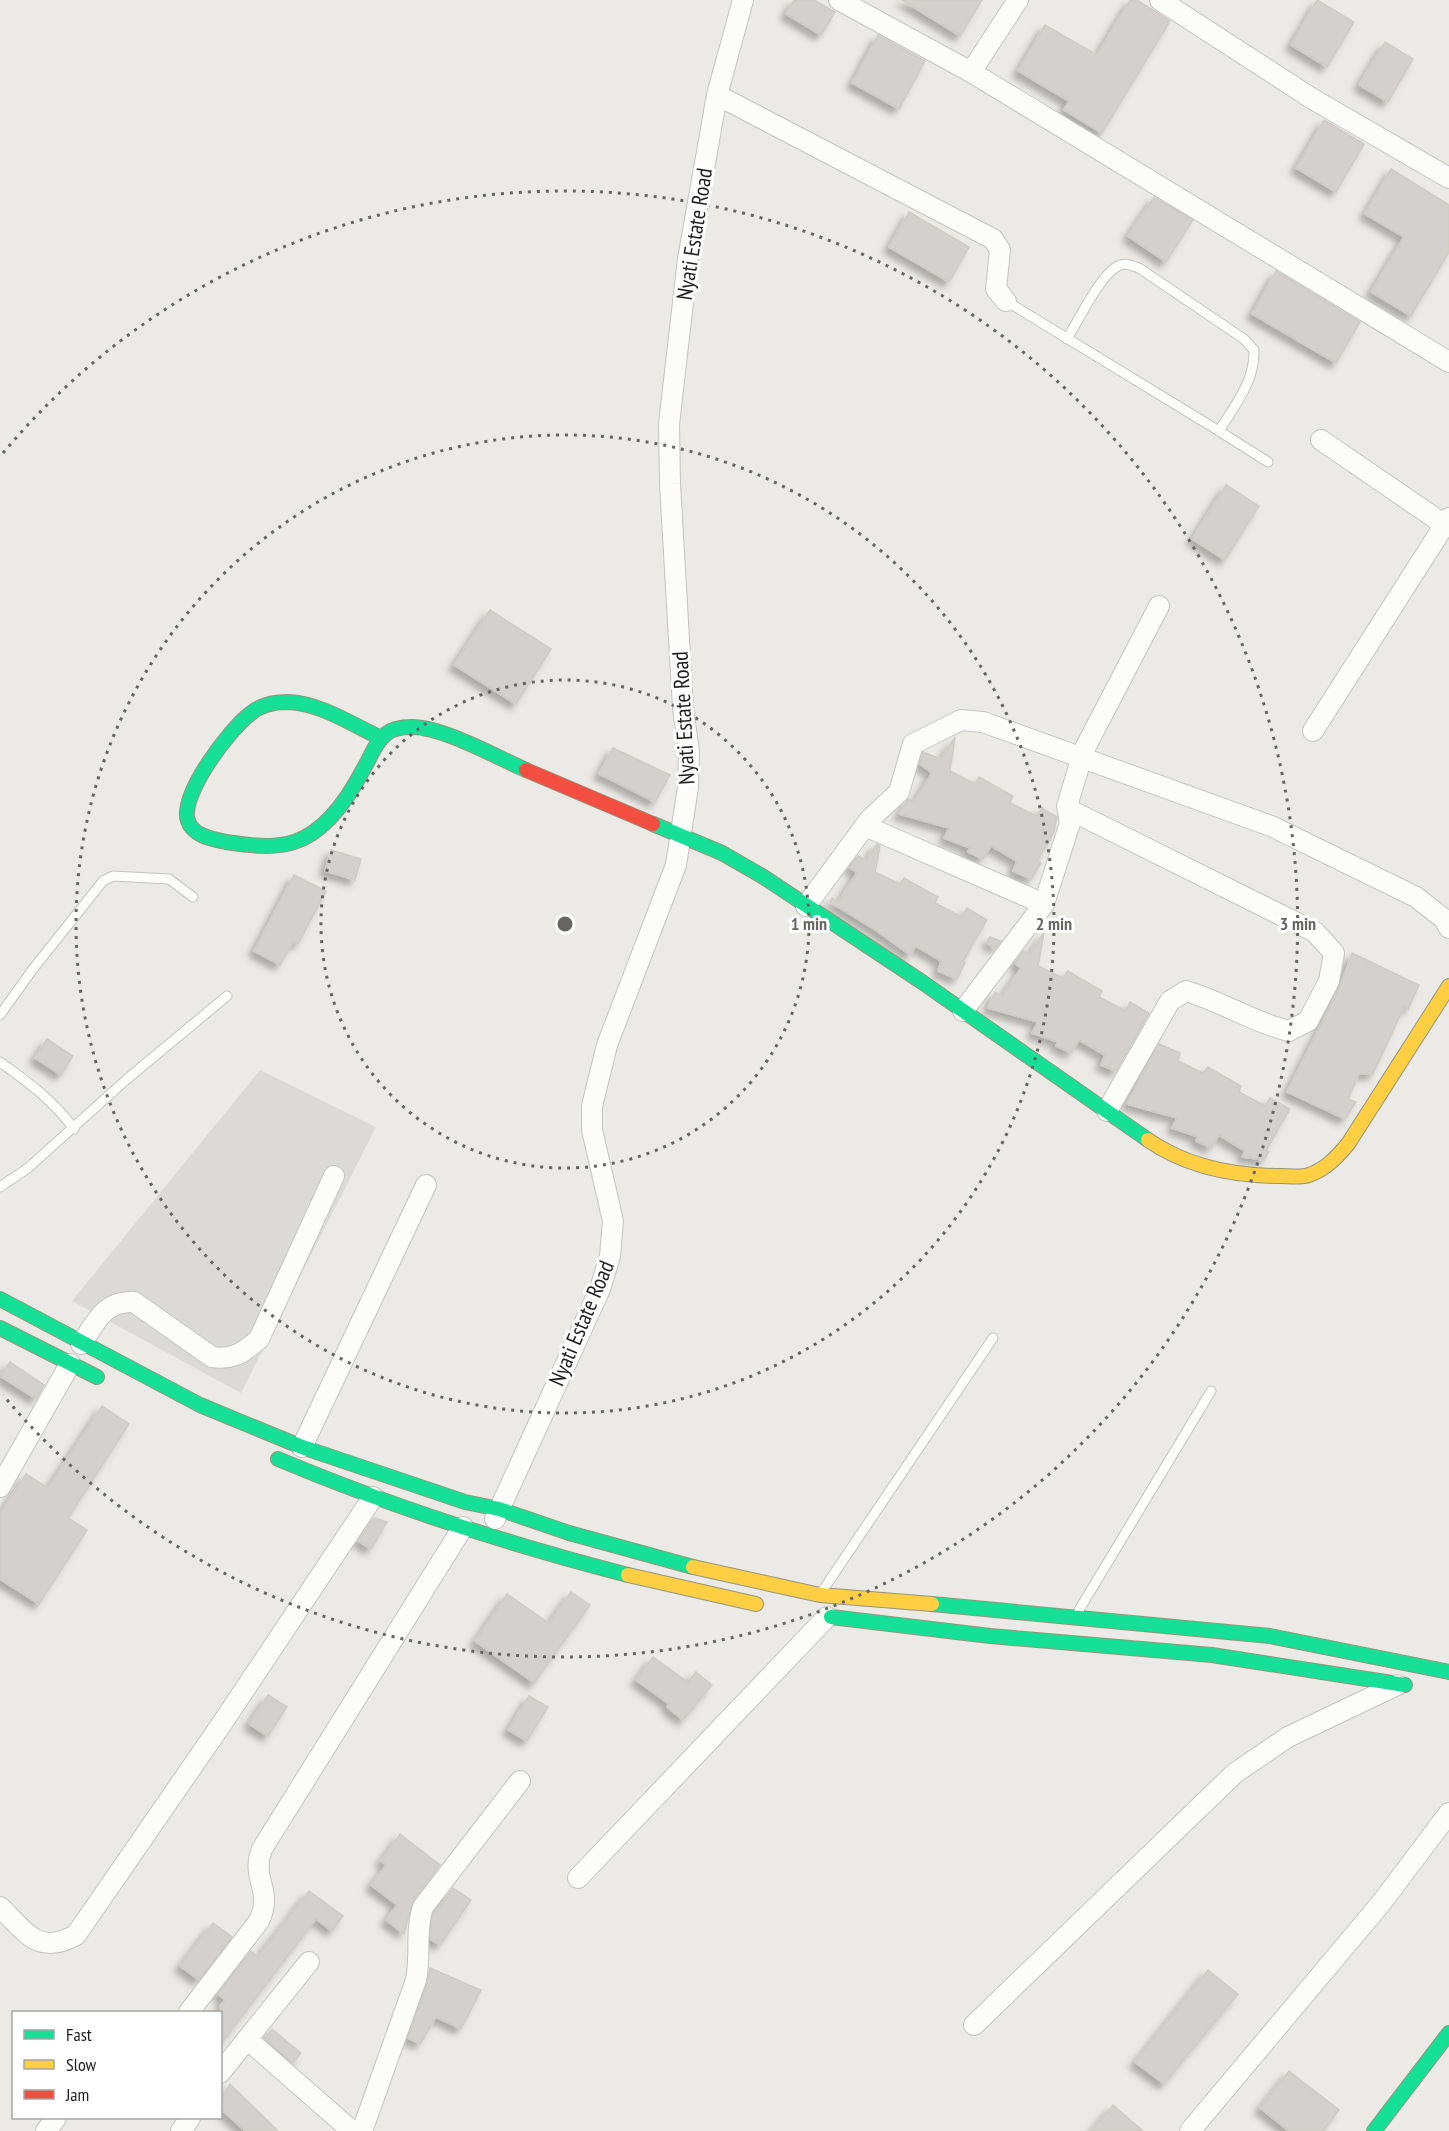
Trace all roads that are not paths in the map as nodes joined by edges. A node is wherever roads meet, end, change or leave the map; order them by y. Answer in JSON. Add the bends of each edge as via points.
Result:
{"nodes":[{"id":1,"x":743,"y":0,"type":"edge"},
{"id":2,"x":838,"y":0,"type":"edge"},
{"id":3,"x":1018,"y":0,"type":"edge"},
{"id":4,"x":1160,"y":0,"type":"edge"},
{"id":5,"x":971,"y":72,"type":"junction"},
{"id":6,"x":717,"y":95,"type":"junction"},
{"id":7,"x":1449,"y":178,"type":"edge"},
{"id":8,"x":1006,"y":301,"type":"joint"},
{"id":9,"x":1067,"y":339,"type":"junction"},
{"id":10,"x":1449,"y":362,"type":"edge"},
{"id":11,"x":1219,"y":431,"type":"junction"},
{"id":12,"x":1321,"y":440,"type":"dead end"},
{"id":13,"x":1268,"y":462,"type":"dead end"},
{"id":14,"x":1447,"y":522,"type":"edge"},
{"id":15,"x":1159,"y":606,"type":"dead end"},
{"id":16,"x":1313,"y":731,"type":"dead end"},
{"id":17,"x":381,"y":738,"type":"junction"},
{"id":18,"x":1081,"y":757,"type":"junction"},
{"id":19,"x":1068,"y":809,"type":"junction"},
{"id":20,"x":865,"y":826,"type":"junction"},
{"id":21,"x":680,"y":836,"type":"junction"},
{"id":22,"x":193,"y":897,"type":"dead end"},
{"id":23,"x":1044,"y":904,"type":"junction"},
{"id":24,"x":806,"y":906,"type":"junction"},
{"id":25,"x":1449,"y":928,"type":"edge"},
{"id":26,"x":1449,"y":986,"type":"edge"},
{"id":27,"x":227,"y":996,"type":"dead end"},
{"id":28,"x":963,"y":1011,"type":"junction"},
{"id":29,"x":0,"y":1015,"type":"edge"},
{"id":30,"x":0,"y":1062,"type":"edge"},
{"id":31,"x":1107,"y":1111,"type":"junction"},
{"id":32,"x":74,"y":1129,"type":"junction"},
{"id":33,"x":334,"y":1176,"type":"dead end"},
{"id":34,"x":426,"y":1185,"type":"dead end"},
{"id":35,"x":0,"y":1188,"type":"edge"},
{"id":36,"x":0,"y":1299,"type":"edge"},
{"id":37,"x":0,"y":1328,"type":"edge"},
{"id":38,"x":993,"y":1338,"type":"dead end"},
{"id":39,"x":81,"y":1344,"type":"junction"},
{"id":40,"x":70,"y":1364,"type":"junction"},
{"id":41,"x":110,"y":1383,"type":"dead end"},
{"id":42,"x":1211,"y":1391,"type":"dead end"},
{"id":43,"x":302,"y":1447,"type":"junction"},
{"id":44,"x":267,"y":1454,"type":"dead end"},
{"id":45,"x":0,"y":1487,"type":"edge"},
{"id":46,"x":373,"y":1497,"type":"junction"},
{"id":47,"x":499,"y":1509,"type":"junction"},
{"id":48,"x":463,"y":1527,"type":"junction"},
{"id":49,"x":490,"y":1536,"type":"junction"},
{"id":50,"x":820,"y":1595,"type":"junction"},
{"id":51,"x":775,"y":1608,"type":"dead end"},
{"id":52,"x":818,"y":1616,"type":"joint"},
{"id":53,"x":1076,"y":1616,"type":"junction"},
{"id":54,"x":1449,"y":1672,"type":"edge"},
{"id":55,"x":1399,"y":1684,"type":"junction"},
{"id":56,"x":1422,"y":1688,"type":"dead end"},
{"id":57,"x":520,"y":1781,"type":"dead end"},
{"id":58,"x":1449,"y":1813,"type":"edge"},
{"id":59,"x":578,"y":1878,"type":"dead end"},
{"id":60,"x":0,"y":1907,"type":"edge"},
{"id":61,"x":309,"y":1962,"type":"dead end"},
{"id":62,"x":191,"y":2011,"type":"edge"},
{"id":63,"x":974,"y":2025,"type":"dead end"},
{"id":64,"x":1449,"y":2033,"type":"edge"},
{"id":65,"x":247,"y":2039,"type":"junction"},
{"id":66,"x":222,"y":2070,"type":"edge"},
{"id":67,"x":55,"y":2119,"type":"edge"},
{"id":68,"x":46,"y":2131,"type":"edge"},
{"id":69,"x":352,"y":2131,"type":"edge"},
{"id":70,"x":362,"y":2131,"type":"edge"},
{"id":71,"x":1190,"y":2131,"type":"edge"},
{"id":72,"x":1374,"y":2131,"type":"edge"}],
"edges":[{"from":1,"to":6,"type":"street","name":"Nyati Estate Road"},
{"from":2,"to":5,"type":"street"},
{"from":3,"to":5,"type":"street"},
{"from":4,"to":7,"type":"street","via":[[1311,98]]},
{"from":5,"to":10,"type":"street"},
{"from":6,"to":8,"type":"street","via":[[993,239],[1000,250],[996,289]]},
{"from":6,"to":21,"type":"street","name":"Nyati Estate Road","via":[[688,259],[669,424],[670,496],[689,752]]},
{"from":8,"to":9,"type":"lane"},
{"from":9,"to":11,"type":"lane"},
{"from":9,"to":11,"type":"lane","via":[[1117,267],[1128,264],[1139,268],[1244,339],[1254,350],[1249,382]]},
{"from":11,"to":13,"type":"lane"},
{"from":12,"to":14,"type":"street"},
{"from":14,"to":16,"type":"street"},
{"from":15,"to":18,"type":"street"},
{"from":17,"to":17,"type":"main road","via":[[351,792],[327,820],[297,842],[274,846],[217,839],[200,835],[191,827],[187,813],[190,799],[226,734],[263,703],[295,701]]},
{"from":17,"to":21,"type":"main road","via":[[401,727],[431,729]]},
{"from":18,"to":19,"type":"street"},
{"from":18,"to":20,"type":"street","via":[[983,722],[961,720],[913,744],[898,792]]},
{"from":18,"to":25,"type":"street","via":[[1271,826],[1416,897]]},
{"from":19,"to":23,"type":"street","via":[[1070,823]]},
{"from":19,"to":31,"type":"street","via":[[1315,932],[1334,953],[1329,981],[1308,1021],[1289,1031],[1260,1024],[1208,997],[1186,991],[1170,1001]]},
{"from":20,"to":23,"type":"street"},
{"from":20,"to":24,"type":"street"},
{"from":21,"to":24,"type":"main road","via":[[709,845]]},
{"from":21,"to":47,"type":"street","name":"Nyati Estate Road","via":[[676,865],[608,1045],[592,1106],[592,1131],[613,1221],[610,1256],[600,1289]]},
{"from":22,"to":29,"type":"lane","via":[[169,879],[112,876],[103,881]]},
{"from":23,"to":28,"type":"street"},
{"from":24,"to":28,"type":"main road"},
{"from":26,"to":31,"type":"main road","via":[[1348,1144],[1331,1164],[1307,1176],[1265,1176],[1210,1169],[1168,1154]]},
{"from":27,"to":32,"type":"lane"},
{"from":28,"to":31,"type":"main road"},
{"from":30,"to":32,"type":"lane","via":[[60,1109]]},
{"from":32,"to":35,"type":"lane"},
{"from":33,"to":39,"type":"street","via":[[259,1339],[241,1354],[226,1359],[212,1357],[134,1302],[122,1301],[103,1312]]},
{"from":34,"to":43,"type":"street"},
{"from":36,"to":39,"type":"main road"},
{"from":37,"to":40,"type":"main road"},
{"from":38,"to":50,"type":"lane"},
{"from":39,"to":43,"type":"main road","via":[[200,1405]]},
{"from":40,"to":41,"type":"main road"},
{"from":40,"to":45,"type":"street"},
{"from":42,"to":53,"type":"lane"},
{"from":43,"to":47,"type":"main road","via":[[465,1502]]},
{"from":44,"to":46,"type":"main road"},
{"from":46,"to":48,"type":"main road"},
{"from":46,"to":60,"type":"street","via":[[76,1935],[51,1945],[40,1942]]},
{"from":47,"to":49,"type":"street","name":"Nyati Estate Road"},
{"from":47,"to":50,"type":"main road","via":[[661,1560]]},
{"from":48,"to":49,"type":"main road"},
{"from":48,"to":62,"type":"street","via":[[262,1849],[257,1874],[266,1893],[266,1906]]},
{"from":49,"to":51,"type":"main road","via":[[673,1586]]},
{"from":50,"to":53,"type":"main road"},
{"from":52,"to":55,"type":"main road","via":[[990,1636],[1212,1654]]},
{"from":52,"to":59,"type":"street"},
{"from":53,"to":54,"type":"main road","via":[[1270,1636]]},
{"from":55,"to":56,"type":"main road"},
{"from":55,"to":63,"type":"street","via":[[1288,1737],[1235,1773]]},
{"from":57,"to":70,"type":"street","via":[[423,1907],[416,1980]]},
{"from":58,"to":71,"type":"street","via":[[1382,1902]]},
{"from":61,"to":65,"type":"street"},
{"from":64,"to":72,"type":"main road"},
{"from":65,"to":66,"type":"street"},
{"from":65,"to":69,"type":"street"},
{"from":67,"to":68,"type":"street"}]}
